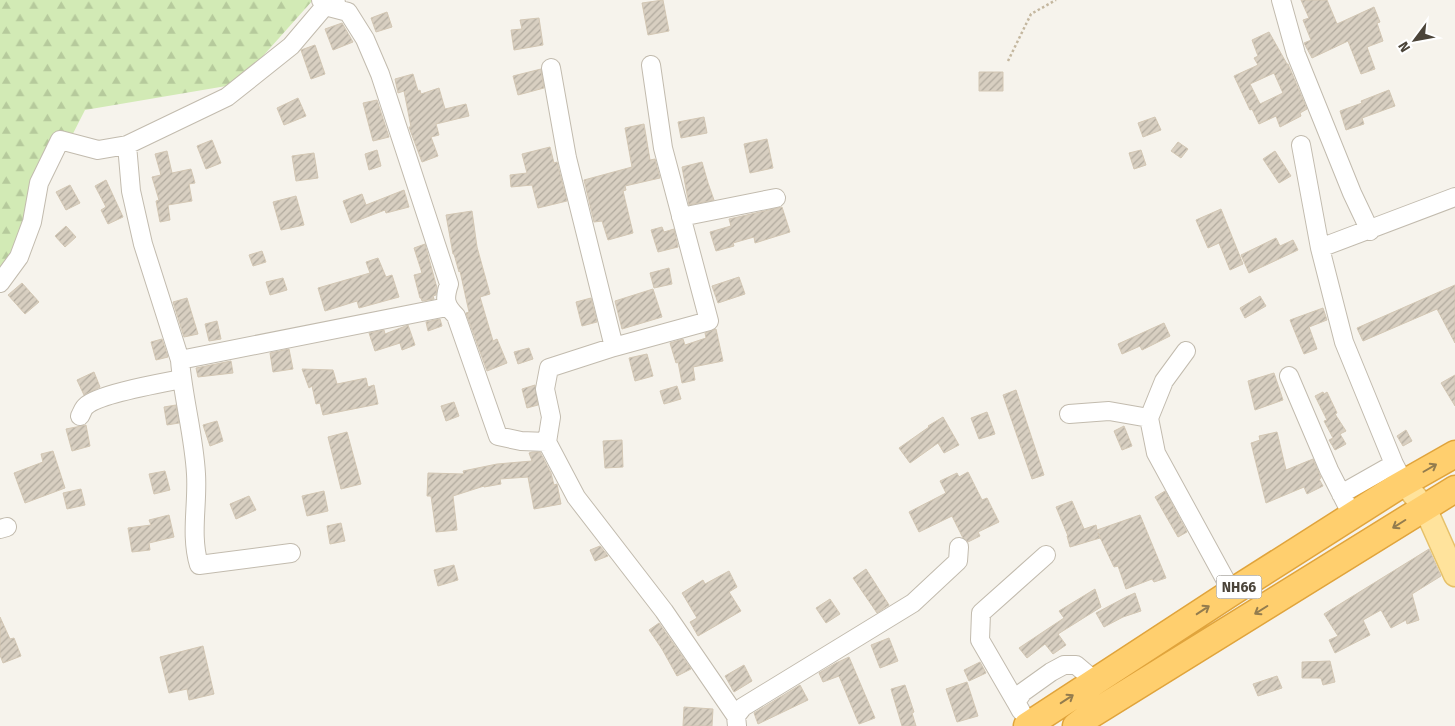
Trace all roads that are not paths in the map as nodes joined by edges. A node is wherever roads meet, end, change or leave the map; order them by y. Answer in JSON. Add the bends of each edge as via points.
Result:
{"nodes":[{"id":1,"x":346,"y":0,"type":"edge"},
{"id":2,"x":1281,"y":0,"type":"edge"},
{"id":3,"x":323,"y":3,"type":"edge"},
{"id":4,"x":651,"y":65,"type":"dead end"},
{"id":5,"x":550,"y":68,"type":"dead end"},
{"id":6,"x":127,"y":145,"type":"junction"},
{"id":7,"x":1301,"y":145,"type":"dead end"},
{"id":8,"x":1455,"y":197,"type":"edge"},
{"id":9,"x":776,"y":198,"type":"dead end"},
{"id":10,"x":681,"y":217,"type":"junction"},
{"id":11,"x":1370,"y":230,"type":"junction"},
{"id":12,"x":1320,"y":248,"type":"junction"},
{"id":13,"x":0,"y":283,"type":"edge"},
{"id":14,"x":447,"y":307,"type":"junction"},
{"id":15,"x":614,"y":347,"type":"junction"},
{"id":16,"x":1186,"y":351,"type":"dead end"},
{"id":17,"x":180,"y":360,"type":"junction"},
{"id":18,"x":1289,"y":376,"type":"dead end"},
{"id":19,"x":182,"y":379,"type":"junction"},
{"id":20,"x":1069,"y":414,"type":"dead end"},
{"id":21,"x":80,"y":416,"type":"dead end"},
{"id":22,"x":1149,"y":418,"type":"junction"},
{"id":23,"x":547,"y":442,"type":"junction"},
{"id":24,"x":1455,"y":454,"type":"edge"},
{"id":25,"x":1399,"y":473,"type":"junction"},
{"id":26,"x":1455,"y":488,"type":"edge"},
{"id":27,"x":1347,"y":504,"type":"junction"},
{"id":28,"x":1425,"y":508,"type":"junction"},
{"id":29,"x":958,"y":547,"type":"dead end"},
{"id":30,"x":290,"y":553,"type":"dead end"},
{"id":31,"x":1046,"y":555,"type":"dead end"},
{"id":32,"x":1455,"y":575,"type":"edge"},
{"id":33,"x":1232,"y":592,"type":"junction"},
{"id":34,"x":1024,"y":717,"type":"edge"},
{"id":35,"x":737,"y":721,"type":"edge"},
{"id":36,"x":1076,"y":726,"type":"edge"}],
"edges":[{"from":1,"to":3,"type":"street"},
{"from":2,"to":11,"type":"street","via":[[1296,54]]},
{"from":3,"to":6,"type":"street","via":[[290,46],[227,97]]},
{"from":3,"to":14,"type":"street","via":[[348,12],[365,39],[380,74],[449,284]]},
{"from":4,"to":10,"type":"street","via":[[663,148]]},
{"from":5,"to":15,"type":"street","via":[[568,158]]},
{"from":6,"to":13,"type":"street","via":[[98,150],[60,140],[39,183],[32,222],[19,256]]},
{"from":6,"to":17,"type":"street","via":[[131,191],[143,244]]},
{"from":7,"to":12,"type":"street"},
{"from":8,"to":11,"type":"street"},
{"from":9,"to":10,"type":"street"},
{"from":10,"to":15,"type":"street","via":[[709,321]]},
{"from":11,"to":12,"type":"street"},
{"from":12,"to":25,"type":"street","via":[[1344,342]]},
{"from":14,"to":17,"type":"street"},
{"from":14,"to":23,"type":"street","via":[[456,316],[498,436]]},
{"from":15,"to":23,"type":"street","via":[[549,368],[545,389],[551,417]]},
{"from":16,"to":22,"type":"street","via":[[1164,381]]},
{"from":17,"to":19,"type":"street"},
{"from":18,"to":27,"type":"street"},
{"from":19,"to":21,"type":"street","via":[[94,400],[84,406]]},
{"from":19,"to":30,"type":"street","via":[[196,474],[195,551],[199,565]]},
{"from":20,"to":22,"type":"street","via":[[1109,412]]},
{"from":22,"to":33,"type":"street","via":[[1156,453]]},
{"from":23,"to":35,"type":"street","via":[[576,497],[664,611]]},
{"from":25,"to":24,"type":"highway","number":"NH66","one_way":true},
{"from":25,"to":27,"type":"highway","number":"NH66"},
{"from":25,"to":28,"type":"main road"},
{"from":26,"to":28,"type":"highway","number":"NH66"},
{"from":27,"to":33,"type":"highway","number":"NH66"},
{"from":28,"to":32,"type":"main road"},
{"from":28,"to":36,"type":"highway","number":"NH66","one_way":true},
{"from":29,"to":35,"type":"street","via":[[958,561],[913,603],[743,707]]},
{"from":31,"to":34,"type":"street","via":[[981,612],[980,640]]},
{"from":34,"to":33,"type":"highway","number":"NH66","one_way":true,"via":[[1095,681]]}]}
